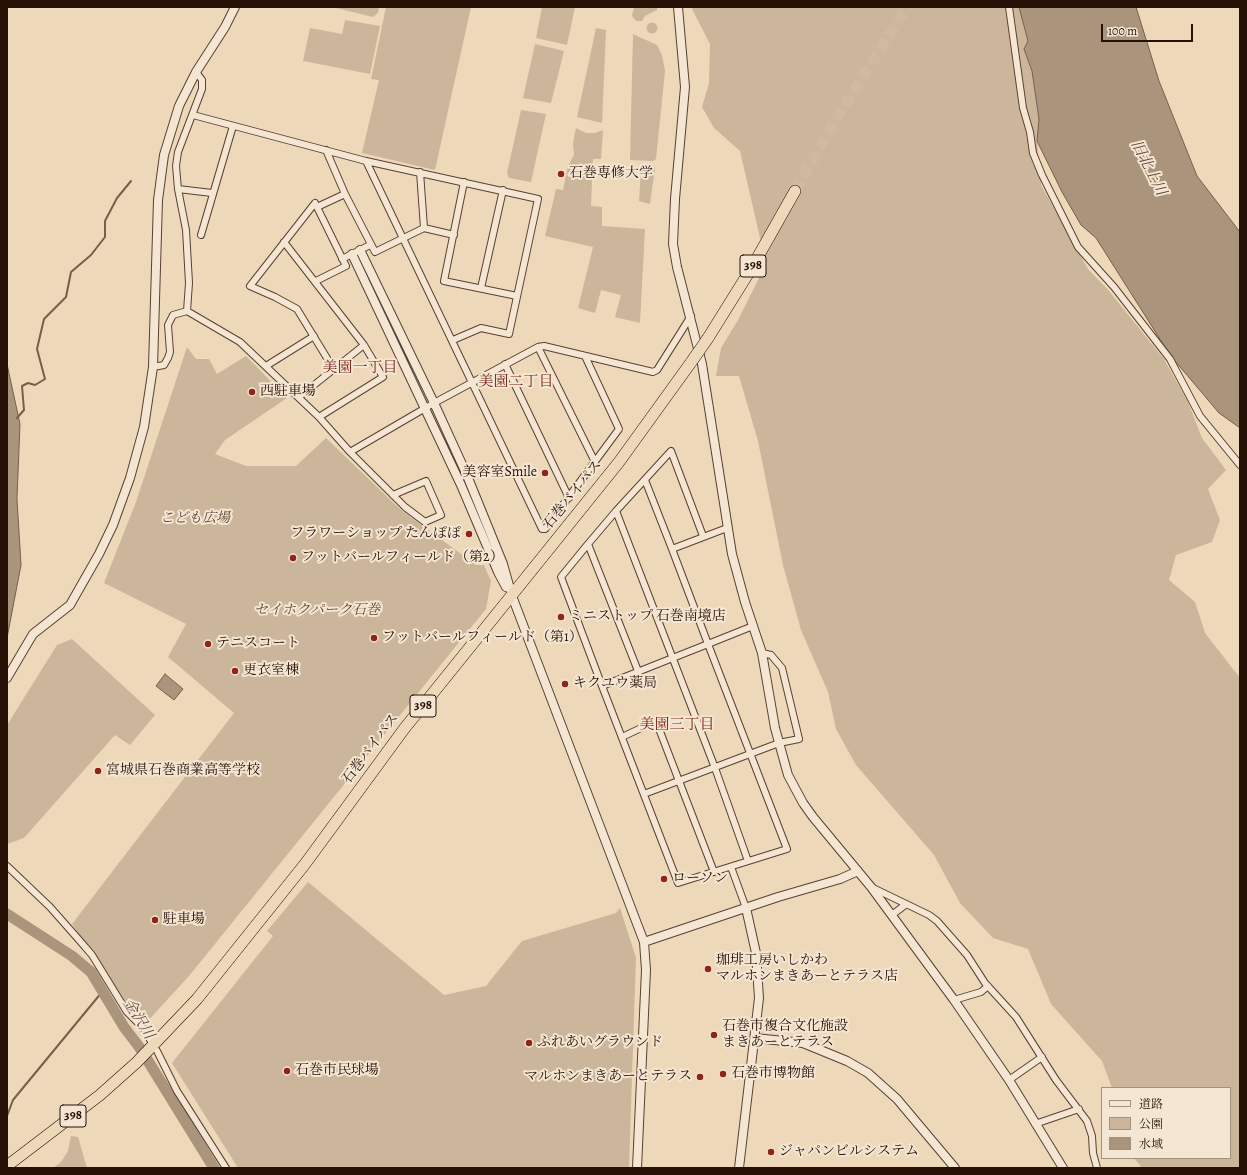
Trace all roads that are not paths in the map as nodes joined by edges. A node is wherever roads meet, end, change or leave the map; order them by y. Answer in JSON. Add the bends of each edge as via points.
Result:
{"nodes":[{"id":1,"x":236,"y":7,"type":"edge"},
{"id":2,"x":678,"y":7,"type":"edge"},
{"id":3,"x":1010,"y":7,"type":"edge"},
{"id":4,"x":196,"y":72,"type":"junction"},
{"id":5,"x":192,"y":115,"type":"junction"},
{"id":6,"x":233,"y":126,"type":"junction"},
{"id":7,"x":326,"y":150,"type":"junction"},
{"id":8,"x":366,"y":161,"type":"junction"},
{"id":9,"x":420,"y":172,"type":"junction"},
{"id":10,"x":464,"y":182,"type":"junction"},
{"id":11,"x":178,"y":188,"type":"junction"},
{"id":12,"x":503,"y":190,"type":"junction"},
{"id":13,"x":795,"y":191,"type":"tunnel mouth"},
{"id":14,"x":212,"y":193,"type":"junction"},
{"id":15,"x":345,"y":194,"type":"junction"},
{"id":16,"x":317,"y":207,"type":"junction"},
{"id":17,"x":424,"y":228,"type":"junction"},
{"id":18,"x":202,"y":235,"type":"dead end"},
{"id":19,"x":454,"y":235,"type":"junction"},
{"id":20,"x":402,"y":240,"type":"junction"},
{"id":21,"x":284,"y":242,"type":"junction"},
{"id":22,"x":370,"y":245,"type":"junction"},
{"id":23,"x":356,"y":252,"type":"junction"},
{"id":24,"x":342,"y":258,"type":"junction"},
{"id":25,"x":316,"y":281,"type":"junction"},
{"id":26,"x":481,"y":288,"type":"junction"},
{"id":27,"x":517,"y":296,"type":"junction"},
{"id":28,"x":187,"y":311,"type":"junction"},
{"id":29,"x":691,"y":316,"type":"junction"},
{"id":30,"x":314,"y":336,"type":"junction"},
{"id":31,"x":453,"y":340,"type":"junction"},
{"id":32,"x":364,"y":345,"type":"junction"},
{"id":33,"x":538,"y":347,"type":"junction"},
{"id":34,"x":585,"y":356,"type":"junction"},
{"id":35,"x":505,"y":364,"type":"junction"},
{"id":36,"x":266,"y":366,"type":"junction"},
{"id":37,"x":153,"y":367,"type":"junction"},
{"id":38,"x":333,"y":368,"type":"junction"},
{"id":39,"x":471,"y":383,"type":"junction"},
{"id":40,"x":299,"y":397,"type":"junction"},
{"id":41,"x":434,"y":403,"type":"junction"},
{"id":42,"x":424,"y":409,"type":"junction"},
{"id":43,"x":319,"y":417,"type":"junction"},
{"id":44,"x":350,"y":452,"type":"junction"},
{"id":45,"x":595,"y":462,"type":"junction"},
{"id":46,"x":1240,"y":465,"type":"edge"},
{"id":47,"x":645,"y":480,"type":"junction"},
{"id":48,"x":393,"y":495,"type":"junction"},
{"id":49,"x":569,"y":498,"type":"junction"},
{"id":50,"x":616,"y":512,"type":"junction"},
{"id":51,"x":727,"y":528,"type":"junction"},
{"id":52,"x":703,"y":536,"type":"junction"},
{"id":53,"x":588,"y":544,"type":"junction"},
{"id":54,"x":672,"y":549,"type":"junction"},
{"id":55,"x":512,"y":596,"type":"junction"},
{"id":56,"x":753,"y":626,"type":"junction"},
{"id":57,"x":708,"y":644,"type":"junction"},
{"id":58,"x":762,"y":652,"type":"junction"},
{"id":59,"x":673,"y":658,"type":"junction"},
{"id":60,"x":638,"y":671,"type":"junction"},
{"id":61,"x":7,"y":678,"type":"edge"},
{"id":62,"x":602,"y":686,"type":"junction"},
{"id":63,"x":622,"y":737,"type":"junction"},
{"id":64,"x":779,"y":743,"type":"junction"},
{"id":65,"x":751,"y":754,"type":"junction"},
{"id":66,"x":715,"y":768,"type":"junction"},
{"id":67,"x":680,"y":781,"type":"junction"},
{"id":68,"x":644,"y":794,"type":"junction"},
{"id":69,"x":748,"y":862,"type":"junction"},
{"id":70,"x":7,"y":866,"type":"edge"},
{"id":71,"x":731,"y":868,"type":"junction"},
{"id":72,"x":858,"y":871,"type":"junction"},
{"id":73,"x":714,"y":872,"type":"junction"},
{"id":74,"x":871,"y":887,"type":"junction"},
{"id":75,"x":905,"y":905,"type":"junction"},
{"id":76,"x":746,"y":908,"type":"junction"},
{"id":77,"x":892,"y":915,"type":"junction"},
{"id":78,"x":644,"y":942,"type":"junction"},
{"id":79,"x":988,"y":986,"type":"junction"},
{"id":80,"x":954,"y":1000,"type":"junction"},
{"id":81,"x":755,"y":1038,"type":"junction"},
{"id":82,"x":153,"y":1048,"type":"junction"},
{"id":83,"x":1042,"y":1057,"type":"junction"},
{"id":84,"x":1009,"y":1080,"type":"junction"},
{"id":85,"x":1079,"y":1109,"type":"junction"},
{"id":86,"x":1036,"y":1124,"type":"junction"},
{"id":87,"x":7,"y":1166,"type":"edge"},
{"id":88,"x":226,"y":1168,"type":"edge"},
{"id":89,"x":638,"y":1168,"type":"edge"},
{"id":90,"x":740,"y":1168,"type":"edge"},
{"id":91,"x":955,"y":1168,"type":"edge"},
{"id":92,"x":1063,"y":1168,"type":"edge"},
{"id":93,"x":1097,"y":1168,"type":"edge"}],
"edges":[{"from":1,"to":4,"type":"street"},
{"from":2,"to":29,"type":"street","via":[[685,87],[673,244]]},
{"from":3,"to":46,"type":"street","via":[[1023,108],[1033,153],[1078,247],[1114,287],[1170,359],[1200,416]]},
{"from":4,"to":5,"type":"street","via":[[203,83]]},
{"from":4,"to":37,"type":"street","via":[[175,116],[161,169]]},
{"from":5,"to":6,"type":"street"},
{"from":5,"to":11,"type":"street","via":[[178,152]]},
{"from":6,"to":7,"type":"street"},
{"from":6,"to":14,"type":"street"},
{"from":7,"to":8,"type":"street"},
{"from":7,"to":15,"type":"street"},
{"from":8,"to":9,"type":"street"},
{"from":8,"to":20,"type":"street"},
{"from":9,"to":10,"type":"street"},
{"from":9,"to":17,"type":"street"},
{"from":10,"to":12,"type":"street"},
{"from":10,"to":19,"type":"street"},
{"from":11,"to":14,"type":"street"},
{"from":11,"to":28,"type":"street","via":[[186,230],[189,283]]},
{"from":12,"to":26,"type":"street"},
{"from":12,"to":27,"type":"street","via":[[538,199]]},
{"from":13,"to":55,"type":"highway","name":"石巻バイパス","number":"398","bridge":true,"via":[[751,269],[692,361],[619,462]]},
{"from":14,"to":18,"type":"street"},
{"from":15,"to":16,"type":"street"},
{"from":15,"to":22,"type":"street"},
{"from":16,"to":21,"type":"street","via":[[315,203]]},
{"from":16,"to":24,"type":"street"},
{"from":17,"to":19,"type":"street"},
{"from":17,"to":20,"type":"street"},
{"from":19,"to":26,"type":"street","via":[[444,281]]},
{"from":20,"to":22,"type":"street","via":[[374,252]]},
{"from":20,"to":31,"type":"street"},
{"from":21,"to":25,"type":"street"},
{"from":21,"to":30,"type":"street","via":[[250,286],[297,309]]},
{"from":22,"to":23,"type":"street"},
{"from":23,"to":24,"type":"street"},
{"from":23,"to":41,"type":"street"},
{"from":23,"to":42,"type":"street"},
{"from":24,"to":25,"type":"street","via":[[346,266]]},
{"from":25,"to":32,"type":"street"},
{"from":26,"to":27,"type":"street"},
{"from":27,"to":31,"type":"street","via":[[509,334],[481,328]]},
{"from":28,"to":36,"type":"street","via":[[240,342]]},
{"from":28,"to":37,"type":"street","via":[[173,315],[168,325],[168,358],[164,365]]},
{"from":29,"to":34,"type":"street","via":[[657,370],[653,372]]},
{"from":29,"to":51,"type":"street","via":[[702,364]]},
{"from":30,"to":36,"type":"street"},
{"from":30,"to":38,"type":"street"},
{"from":31,"to":39,"type":"street"},
{"from":32,"to":38,"type":"street"},
{"from":32,"to":43,"type":"street","via":[[383,377]]},
{"from":33,"to":34,"type":"street","via":[[544,346]]},
{"from":33,"to":35,"type":"street"},
{"from":33,"to":45,"type":"street"},
{"from":34,"to":45,"type":"street","via":[[619,429]]},
{"from":35,"to":39,"type":"street"},
{"from":35,"to":49,"type":"street"},
{"from":36,"to":40,"type":"street"},
{"from":37,"to":61,"type":"street","via":[[138,451],[123,498],[102,548],[70,605],[33,634]]},
{"from":38,"to":40,"type":"street"},
{"from":39,"to":41,"type":"street"},
{"from":39,"to":49,"type":"street","via":[[542,529],[545,529]]},
{"from":40,"to":43,"type":"street"},
{"from":41,"to":42,"type":"street"},
{"from":41,"to":55,"type":"street","via":[[503,564]]},
{"from":42,"to":44,"type":"street"},
{"from":42,"to":55,"type":"street","via":[[461,485],[498,572]]},
{"from":43,"to":44,"type":"street"},
{"from":44,"to":48,"type":"street"},
{"from":45,"to":49,"type":"street"},
{"from":47,"to":50,"type":"street"},
{"from":47,"to":52,"type":"street","via":[[670,451]]},
{"from":47,"to":54,"type":"street"},
{"from":48,"to":48,"type":"street","via":[[426,481],[441,515],[425,522]]},
{"from":50,"to":53,"type":"street"},
{"from":50,"to":59,"type":"street"},
{"from":51,"to":52,"type":"street"},
{"from":51,"to":56,"type":"street","via":[[738,578]]},
{"from":52,"to":54,"type":"street"},
{"from":53,"to":60,"type":"street"},
{"from":53,"to":62,"type":"street","via":[[561,576]]},
{"from":54,"to":57,"type":"street"},
{"from":55,"to":78,"type":"street"},
{"from":55,"to":82,"type":"highway","name":"石巻バイパス","number":"398","via":[[404,729],[306,864],[197,999]]},
{"from":56,"to":57,"type":"street"},
{"from":56,"to":58,"type":"street"},
{"from":57,"to":59,"type":"street"},
{"from":57,"to":65,"type":"street"},
{"from":58,"to":64,"type":"street"},
{"from":58,"to":64,"type":"street","via":[[771,655],[782,668],[799,734],[799,739]]},
{"from":59,"to":60,"type":"street"},
{"from":59,"to":66,"type":"street"},
{"from":60,"to":62,"type":"street"},
{"from":62,"to":63,"type":"street"},
{"from":63,"to":67,"type":"street","via":[[656,721]]},
{"from":63,"to":68,"type":"street"},
{"from":64,"to":65,"type":"street"},
{"from":64,"to":72,"type":"street","via":[[788,775],[803,803]]},
{"from":65,"to":66,"type":"street"},
{"from":65,"to":69,"type":"street","via":[[787,849]]},
{"from":66,"to":67,"type":"street"},
{"from":66,"to":69,"type":"street"},
{"from":67,"to":68,"type":"street"},
{"from":67,"to":73,"type":"street"},
{"from":68,"to":73,"type":"street","via":[[678,883]]},
{"from":69,"to":71,"type":"street"},
{"from":70,"to":82,"type":"street","via":[[80,940],[127,1012],[145,1030]]},
{"from":71,"to":73,"type":"street"},
{"from":71,"to":76,"type":"street"},
{"from":72,"to":74,"type":"street"},
{"from":72,"to":76,"type":"street"},
{"from":74,"to":75,"type":"street"},
{"from":74,"to":77,"type":"street"},
{"from":75,"to":77,"type":"street"},
{"from":75,"to":79,"type":"street","via":[[937,921],[967,955]]},
{"from":76,"to":78,"type":"street"},
{"from":76,"to":81,"type":"street","via":[[758,976],[759,998]]},
{"from":77,"to":80,"type":"street"},
{"from":78,"to":89,"type":"street","via":[[646,970]]},
{"from":79,"to":80,"type":"street","via":[[981,992]]},
{"from":79,"to":83,"type":"street","via":[[1016,1017]]},
{"from":80,"to":84,"type":"street"},
{"from":81,"to":90,"type":"street"},
{"from":81,"to":91,"type":"street","via":[[803,1043],[847,1061],[868,1073],[897,1099]]},
{"from":82,"to":87,"type":"highway","name":"石巻バイパス","number":"398","via":[[100,1095]]},
{"from":82,"to":88,"type":"street"},
{"from":83,"to":84,"type":"street"},
{"from":83,"to":85,"type":"street"},
{"from":84,"to":86,"type":"street"},
{"from":85,"to":86,"type":"street"},
{"from":85,"to":93,"type":"street","via":[[1087,1121],[1092,1136],[1092,1153]]},
{"from":86,"to":92,"type":"street"}]}
